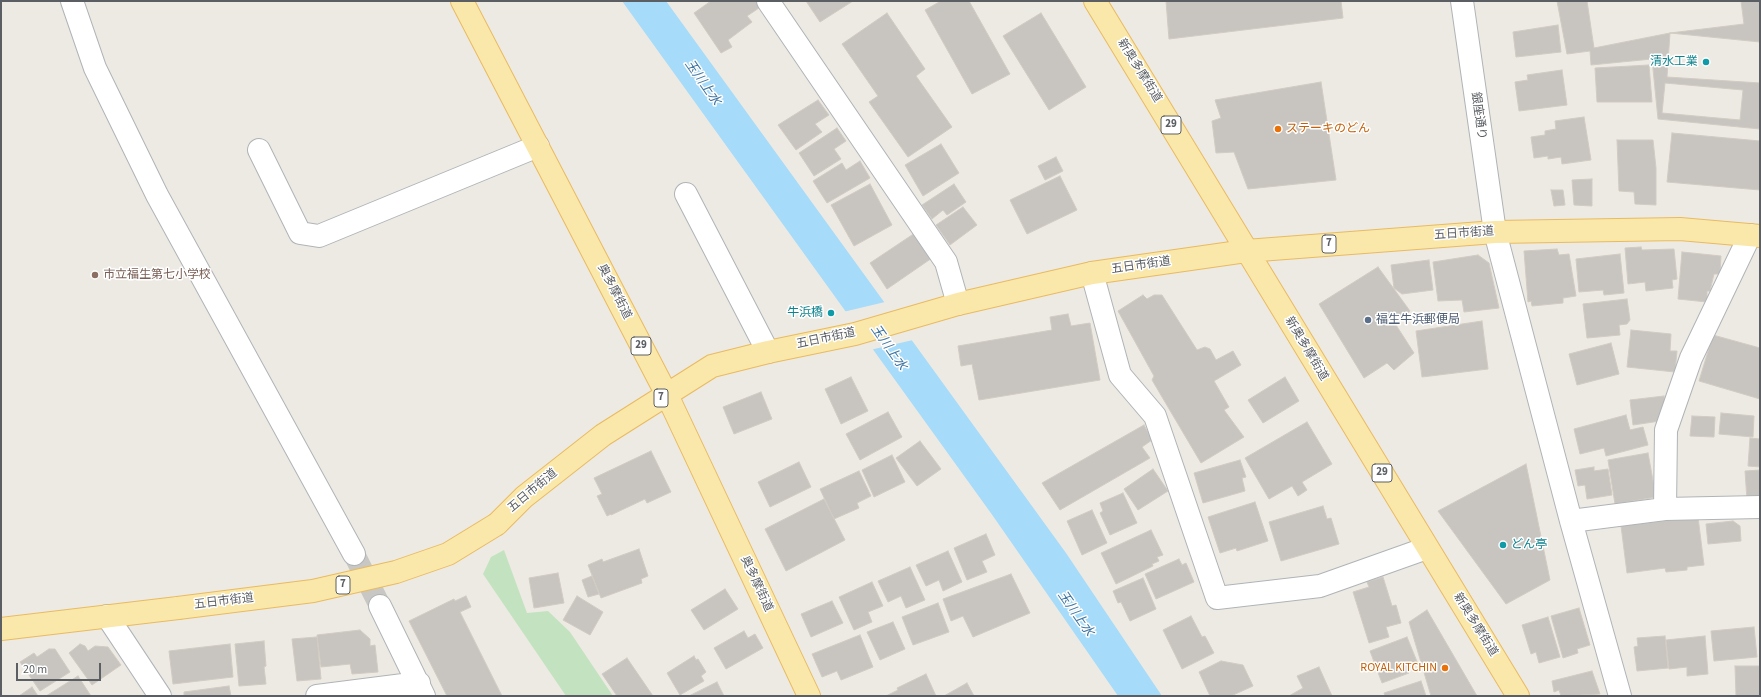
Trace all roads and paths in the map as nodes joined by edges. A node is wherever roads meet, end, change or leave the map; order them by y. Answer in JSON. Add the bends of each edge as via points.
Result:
{"nodes":[{"id":1,"x":72,"y":1,"type":"edge"},
{"id":2,"x":462,"y":1,"type":"edge"},
{"id":3,"x":768,"y":1,"type":"edge"},
{"id":4,"x":1095,"y":1,"type":"edge"},
{"id":5,"x":1462,"y":1,"type":"edge"},
{"id":6,"x":538,"y":146,"type":"junction"},
{"id":7,"x":259,"y":150,"type":"dead end"},
{"id":8,"x":686,"y":194,"type":"dead end"},
{"id":9,"x":1495,"y":232,"type":"junction"},
{"id":10,"x":1755,"y":235,"type":"edge"},
{"id":11,"x":1246,"y":251,"type":"junction"},
{"id":12,"x":1092,"y":273,"type":"junction"},
{"id":13,"x":958,"y":304,"type":"junction"},
{"id":14,"x":768,"y":352,"type":"junction"},
{"id":15,"x":667,"y":395,"type":"junction"},
{"id":16,"x":1760,"y":507,"type":"edge"},
{"id":17,"x":1665,"y":509,"type":"junction"},
{"id":18,"x":1571,"y":521,"type":"junction"},
{"id":19,"x":1427,"y":548,"type":"junction"},
{"id":20,"x":354,"y":554,"type":"tunnel mouth"},
{"id":21,"x":380,"y":606,"type":"tunnel mouth"},
{"id":22,"x":107,"y":616,"type":"junction"},
{"id":23,"x":1,"y":629,"type":"edge"},
{"id":24,"x":421,"y":690,"type":"edge"},
{"id":25,"x":160,"y":696,"type":"edge"},
{"id":26,"x":317,"y":696,"type":"edge"},
{"id":27,"x":808,"y":696,"type":"edge"},
{"id":28,"x":1518,"y":696,"type":"edge"},
{"id":29,"x":1620,"y":696,"type":"edge"}],
"edges":[{"from":1,"to":20,"type":"street","via":[[95,68],[157,196]]},
{"from":2,"to":6,"type":"main road","name":"奥多摩街道","number":"29"},
{"from":3,"to":13,"type":"street","via":[[946,262]]},
{"from":4,"to":11,"type":"main road","name":"新奥多摩街道","number":"29"},
{"from":5,"to":9,"type":"street","name":"銀座通り"},
{"from":6,"to":7,"type":"street","via":[[319,236],[300,233]]},
{"from":6,"to":15,"type":"main road","name":"奥多摩街道","number":"29"},
{"from":8,"to":14,"type":"street"},
{"from":9,"to":10,"type":"main road","name":"五日市街道","number":"7","via":[[1680,229]]},
{"from":9,"to":11,"type":"main road","name":"五日市街道","number":"7"},
{"from":9,"to":18,"type":"street","name":"銀座通り"},
{"from":10,"to":17,"type":"street","via":[[1691,358],[1666,430]]},
{"from":11,"to":12,"type":"main road","name":"五日市街道","number":"7"},
{"from":11,"to":19,"type":"main road","name":"新奥多摩街道","number":"29"},
{"from":12,"to":13,"type":"main road","name":"五日市街道","number":"7"},
{"from":12,"to":19,"type":"street","via":[[1120,374],[1155,416],[1217,598],[1320,586]]},
{"from":13,"to":14,"type":"main road","name":"五日市街道","number":"7","via":[[855,334]]},
{"from":14,"to":15,"type":"main road","name":"五日市街道","number":"7","via":[[712,366]]},
{"from":15,"to":22,"type":"main road","name":"五日市街道","number":"7","bridge":true,"via":[[603,435],[524,497],[497,524],[448,554],[396,572],[313,591]]},
{"from":15,"to":27,"type":"main road","name":"奥多摩街道","number":"29"},
{"from":16,"to":17,"type":"street"},
{"from":17,"to":18,"type":"street"},
{"from":18,"to":29,"type":"street","name":"銀座通り"},
{"from":19,"to":28,"type":"main road","name":"新奥多摩街道","number":"29"},
{"from":21,"to":24,"type":"street"},
{"from":22,"to":23,"type":"main road","name":"五日市街道","number":"7"},
{"from":22,"to":25,"type":"street"},
{"from":24,"to":26,"type":"street"}]}
